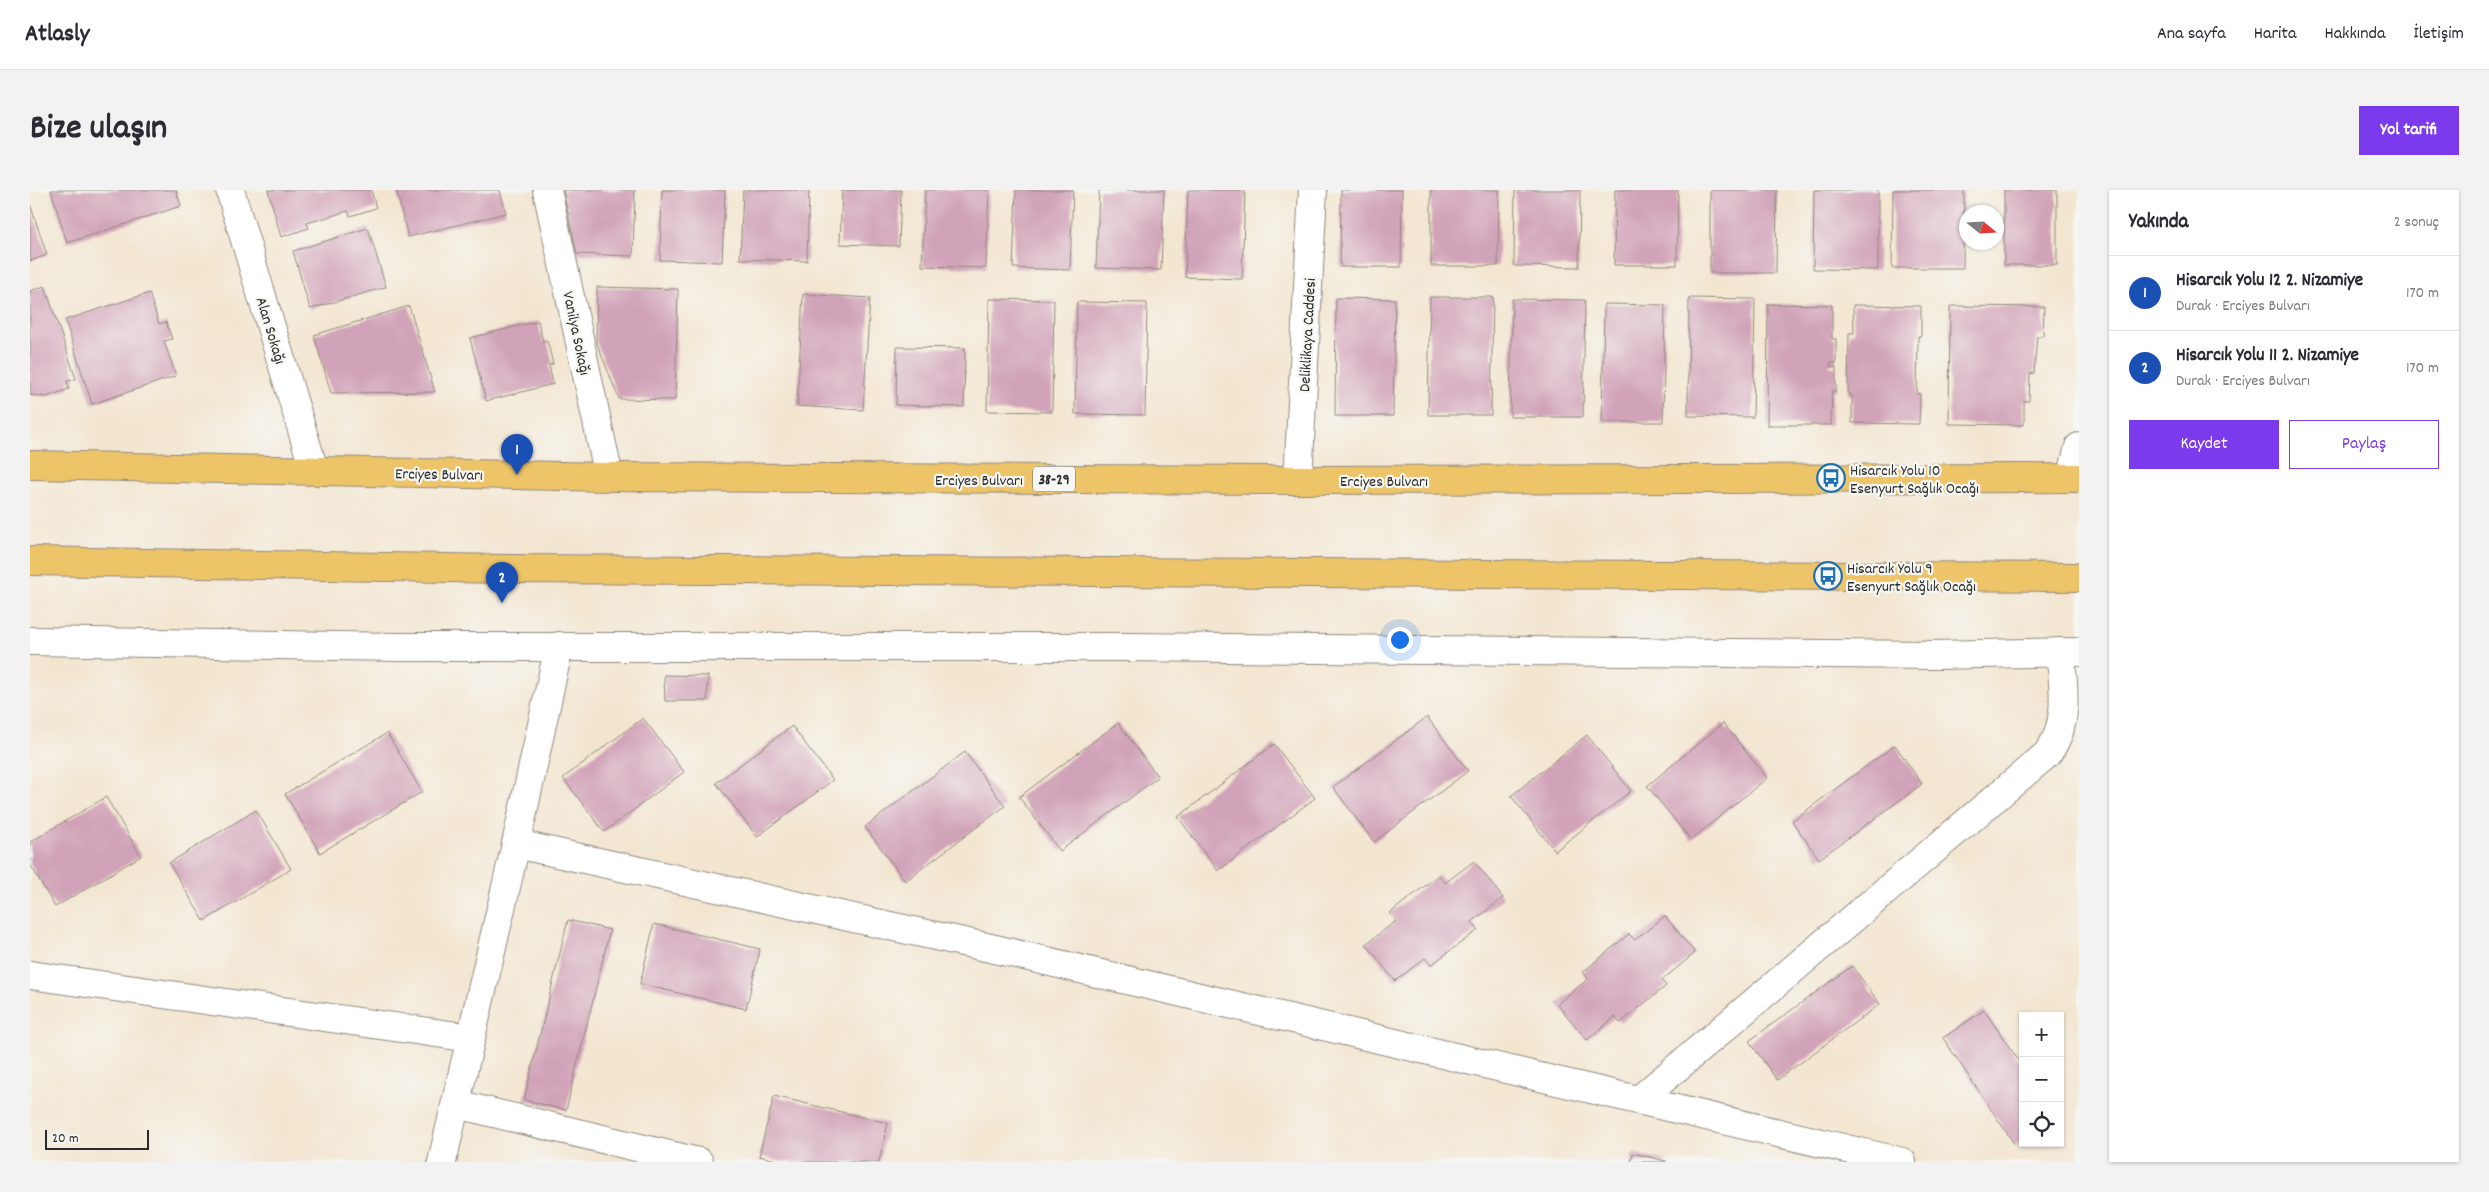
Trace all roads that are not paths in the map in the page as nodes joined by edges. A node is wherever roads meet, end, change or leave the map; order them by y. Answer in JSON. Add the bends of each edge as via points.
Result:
{"nodes":[{"id":1,"x":230,"y":190,"type":"edge"},
{"id":2,"x":547,"y":190,"type":"edge"},
{"id":3,"x":1313,"y":190,"type":"edge"},
{"id":4,"x":2079,"y":447,"type":"edge"},
{"id":5,"x":30,"y":465,"type":"edge"},
{"id":6,"x":314,"y":470,"type":"junction"},
{"id":7,"x":609,"y":477,"type":"junction"},
{"id":8,"x":2075,"y":478,"type":"edge"},
{"id":9,"x":1298,"y":480,"type":"junction"},
{"id":10,"x":30,"y":561,"type":"edge"},
{"id":11,"x":2079,"y":577,"type":"edge"},
{"id":12,"x":30,"y":641,"type":"edge"},
{"id":13,"x":558,"y":646,"type":"junction"},
{"id":14,"x":2070,"y":652,"type":"edge"},
{"id":15,"x":516,"y":844,"type":"junction"},
{"id":16,"x":30,"y":975,"type":"edge"},
{"id":17,"x":471,"y":1038,"type":"junction"},
{"id":18,"x":1640,"y":1100,"type":"junction"},
{"id":19,"x":456,"y":1104,"type":"junction"},
{"id":20,"x":442,"y":1162,"type":"edge"},
{"id":21,"x":699,"y":1162,"type":"edge"},
{"id":22,"x":1902,"y":1162,"type":"edge"}],
"edges":[{"from":1,"to":6,"type":"street","name":"Alan Sokağı"},
{"from":2,"to":7,"type":"street","name":"Vanilya Sokağı"},
{"from":3,"to":9,"type":"street","name":"Deliklikaya Caddesi"},
{"from":4,"to":8,"type":"street"},
{"from":5,"to":6,"type":"highway","name":"Erciyes Bulvarı","number":"38-29"},
{"from":6,"to":7,"type":"highway","name":"Erciyes Bulvarı","number":"38-29"},
{"from":7,"to":9,"type":"highway","name":"Erciyes Bulvarı","number":"38-29"},
{"from":8,"to":9,"type":"highway","name":"Erciyes Bulvarı","number":"38-29"},
{"from":10,"to":11,"type":"highway","via":[[508,569]]},
{"from":12,"to":13,"type":"street","via":[[368,647]]},
{"from":13,"to":14,"type":"street","via":[[1193,647],[1935,655]]},
{"from":13,"to":15,"type":"street"},
{"from":14,"to":18,"type":"street","via":[[2061,724],[2054,746],[2046,755]]},
{"from":15,"to":17,"type":"street"},
{"from":15,"to":18,"type":"street","via":[[1004,951]]},
{"from":16,"to":17,"type":"street"},
{"from":17,"to":19,"type":"street"},
{"from":18,"to":22,"type":"street"},
{"from":19,"to":20,"type":"street"},
{"from":19,"to":21,"type":"street"}]}
